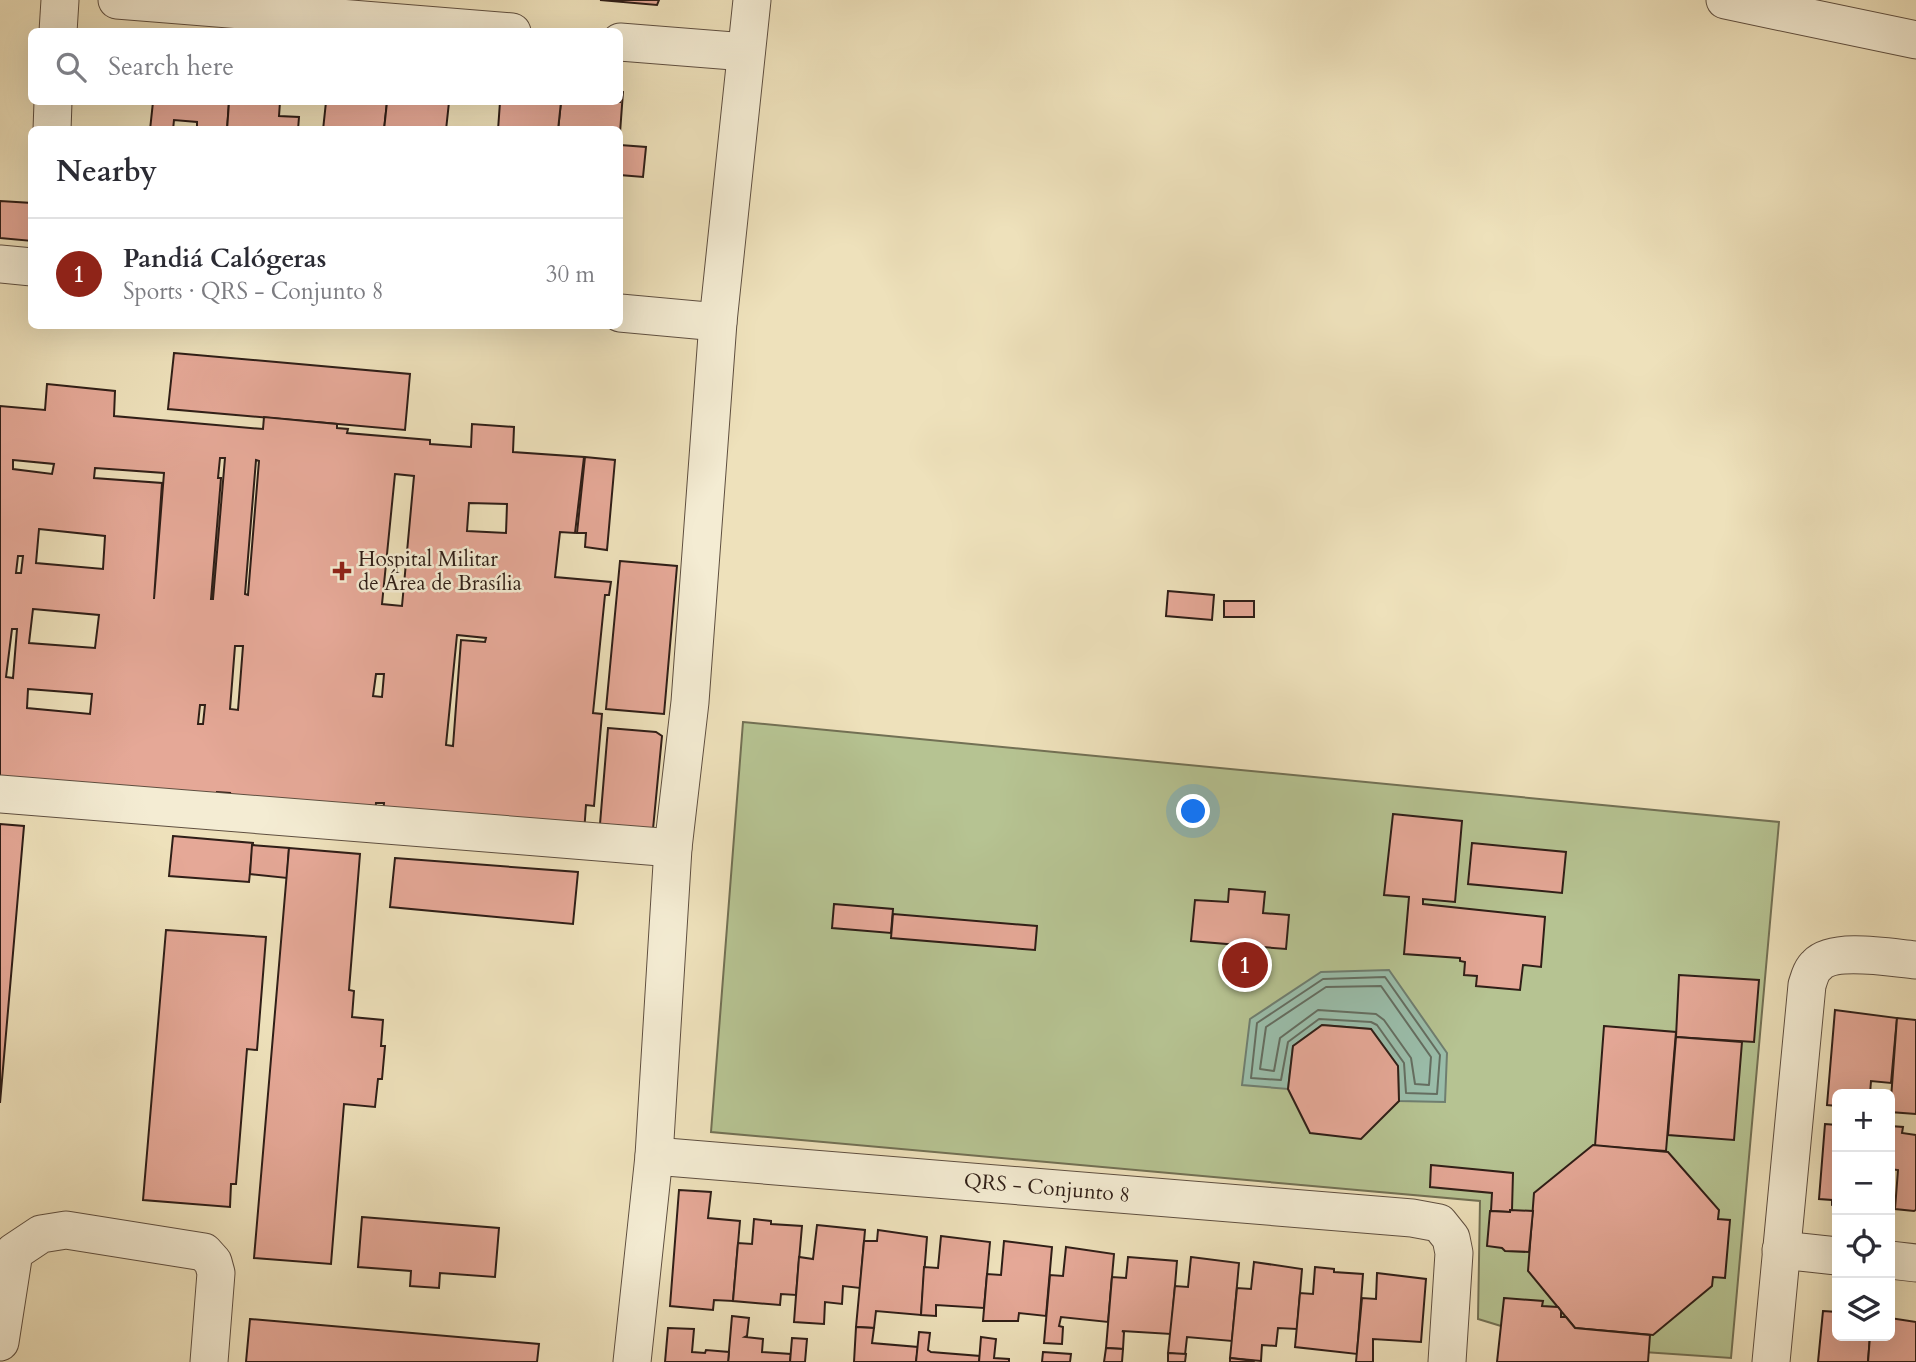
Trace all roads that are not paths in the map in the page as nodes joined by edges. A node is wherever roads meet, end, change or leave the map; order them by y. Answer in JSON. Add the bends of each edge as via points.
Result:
{"nodes":[{"id":1,"x":60,"y":0,"type":"edge"},
{"id":2,"x":117,"y":0,"type":"edge"},
{"id":3,"x":752,"y":0,"type":"edge"},
{"id":4,"x":1725,"y":0,"type":"edge"},
{"id":5,"x":58,"y":28,"type":"edge"},
{"id":6,"x":463,"y":28,"type":"edge"},
{"id":7,"x":1916,"y":40,"type":"edge"},
{"id":8,"x":623,"y":42,"type":"edge"},
{"id":9,"x":746,"y":52,"type":"junction"},
{"id":10,"x":53,"y":105,"type":"edge"},
{"id":11,"x":52,"y":126,"type":"edge"},
{"id":12,"x":0,"y":264,"type":"edge"},
{"id":13,"x":28,"y":267,"type":"edge"},
{"id":14,"x":623,"y":313,"type":"edge"},
{"id":15,"x":718,"y":321,"type":"junction"},
{"id":16,"x":0,"y":794,"type":"edge"},
{"id":17,"x":673,"y":848,"type":"junction"},
{"id":18,"x":1916,"y":960,"type":"edge"},
{"id":19,"x":654,"y":1156,"type":"junction"},
{"id":20,"x":1781,"y":1250,"type":"junction"},
{"id":21,"x":1832,"y":1255,"type":"edge"},
{"id":22,"x":1895,"y":1261,"type":"edge"},
{"id":23,"x":1916,"y":1263,"type":"edge"},
{"id":24,"x":0,"y":1342,"type":"edge"},
{"id":25,"x":209,"y":1362,"type":"edge"},
{"id":26,"x":632,"y":1362,"type":"edge"},
{"id":27,"x":1447,"y":1362,"type":"edge"},
{"id":28,"x":1771,"y":1362,"type":"edge"}],
"edges":[{"from":1,"to":5,"type":"street"},
{"from":2,"to":6,"type":"street"},
{"from":3,"to":9,"type":"street"},
{"from":4,"to":7,"type":"street"},
{"from":8,"to":9,"type":"street"},
{"from":9,"to":15,"type":"street"},
{"from":10,"to":11,"type":"street"},
{"from":12,"to":13,"type":"street"},
{"from":14,"to":15,"type":"street"},
{"from":15,"to":17,"type":"street","via":[[691,702]]},
{"from":16,"to":17,"type":"street"},
{"from":17,"to":19,"type":"street"},
{"from":18,"to":20,"type":"street","via":[[1832,956],[1812,971]]},
{"from":19,"to":26,"type":"street"},
{"from":19,"to":27,"type":"street","name":"QRS - Conjunto 8","via":[[1439,1223],[1451,1238],[1454,1253]]},
{"from":20,"to":21,"type":"street"},
{"from":20,"to":28,"type":"street"},
{"from":22,"to":23,"type":"street"},
{"from":24,"to":25,"type":"street","via":[[14,1252],[40,1234],[66,1230],[204,1252],[216,1273]]}]}
